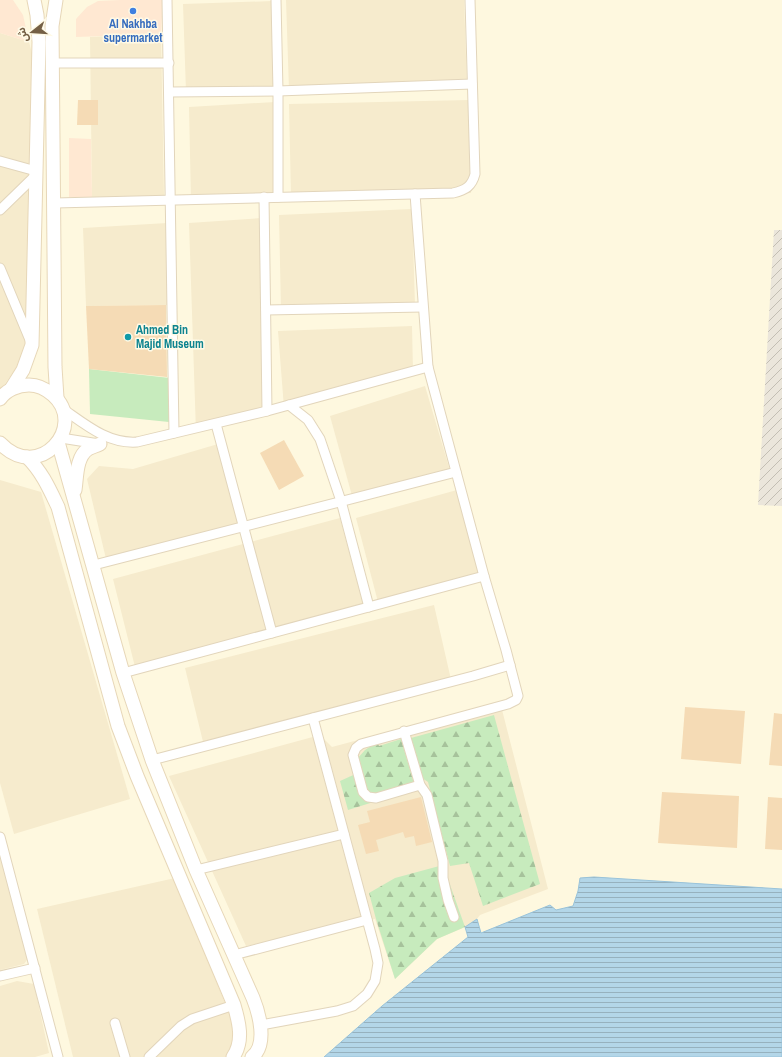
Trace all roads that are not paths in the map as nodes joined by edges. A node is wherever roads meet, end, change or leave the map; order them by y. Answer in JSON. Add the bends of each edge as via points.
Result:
{"nodes":[{"id":1,"x":34,"y":0,"type":"edge"},
{"id":2,"x":56,"y":0,"type":"edge"},
{"id":3,"x":167,"y":0,"type":"edge"},
{"id":4,"x":276,"y":0,"type":"edge"},
{"id":5,"x":470,"y":0,"type":"edge"},
{"id":6,"x":53,"y":62,"type":"junction"},
{"id":7,"x":169,"y":62,"type":"junction"},
{"id":8,"x":472,"y":84,"type":"junction"},
{"id":9,"x":278,"y":91,"type":"junction"},
{"id":10,"x":170,"y":92,"type":"junction"},
{"id":11,"x":0,"y":161,"type":"edge"},
{"id":12,"x":36,"y":173,"type":"junction"},
{"id":13,"x":416,"y":194,"type":"junction"},
{"id":14,"x":264,"y":197,"type":"junction"},
{"id":15,"x":278,"y":197,"type":"junction"},
{"id":16,"x":170,"y":200,"type":"junction"},
{"id":17,"x":55,"y":203,"type":"junction"},
{"id":18,"x":1,"y":206,"type":"edge"},
{"id":19,"x":0,"y":268,"type":"edge"},
{"id":20,"x":423,"y":307,"type":"junction"},
{"id":21,"x":266,"y":310,"type":"junction"},
{"id":22,"x":32,"y":345,"type":"junction"},
{"id":23,"x":428,"y":367,"type":"junction"},
{"id":24,"x":3,"y":395,"type":"edge"},
{"id":25,"x":60,"y":404,"type":"junction"},
{"id":26,"x":289,"y":405,"type":"junction"},
{"id":27,"x":267,"y":411,"type":"junction"},
{"id":28,"x":216,"y":424,"type":"junction"},
{"id":29,"x":174,"y":433,"type":"junction"},
{"id":30,"x":59,"y":440,"type":"junction"},
{"id":31,"x":116,"y":441,"type":"junction"},
{"id":32,"x":0,"y":442,"type":"edge"},
{"id":33,"x":100,"y":444,"type":"junction"},
{"id":34,"x":27,"y":457,"type":"junction"},
{"id":35,"x":456,"y":472,"type":"junction"},
{"id":36,"x":74,"y":496,"type":"junction"},
{"id":37,"x":341,"y":501,"type":"junction"},
{"id":38,"x":243,"y":528,"type":"junction"},
{"id":39,"x":94,"y":565,"type":"junction"},
{"id":40,"x":484,"y":576,"type":"junction"},
{"id":41,"x":369,"y":607,"type":"junction"},
{"id":42,"x":272,"y":633,"type":"junction"},
{"id":43,"x":510,"y":665,"type":"junction"},
{"id":44,"x":123,"y":673,"type":"junction"},
{"id":45,"x":313,"y":718,"type":"junction"},
{"id":46,"x":404,"y":731,"type":"junction"},
{"id":47,"x":152,"y":760,"type":"junction"},
{"id":48,"x":420,"y":785,"type":"junction"},
{"id":49,"x":344,"y":834,"type":"junction"},
{"id":50,"x":0,"y":837,"type":"edge"},
{"id":51,"x":196,"y":870,"type":"junction"},
{"id":52,"x":454,"y":917,"type":"dead end"},
{"id":53,"x":368,"y":920,"type":"junction"},
{"id":54,"x":227,"y":939,"type":"junction"},
{"id":55,"x":209,"y":947,"type":"junction"},
{"id":56,"x":234,"y":955,"type":"junction"},
{"id":57,"x":35,"y":968,"type":"junction"},
{"id":58,"x":0,"y":976,"type":"edge"},
{"id":59,"x":234,"y":1005,"type":"junction"},
{"id":60,"x":115,"y":1023,"type":"dead end"},
{"id":61,"x":261,"y":1025,"type":"junction"},
{"id":62,"x":58,"y":1057,"type":"edge"},
{"id":63,"x":125,"y":1057,"type":"edge"},
{"id":64,"x":149,"y":1057,"type":"edge"},
{"id":65,"x":233,"y":1057,"type":"edge"},
{"id":66,"x":252,"y":1057,"type":"edge"}],
"edges":[{"from":1,"to":12,"type":"street","via":[[39,42]]},
{"from":2,"to":6,"type":"street","via":[[52,26]]},
{"from":3,"to":7,"type":"street"},
{"from":4,"to":9,"type":"street"},
{"from":5,"to":8,"type":"street"},
{"from":6,"to":7,"type":"street"},
{"from":6,"to":17,"type":"street"},
{"from":7,"to":10,"type":"street"},
{"from":8,"to":9,"type":"street"},
{"from":8,"to":13,"type":"street","via":[[475,174],[473,181],[469,187],[454,193]]},
{"from":9,"to":10,"type":"street"},
{"from":9,"to":15,"type":"street"},
{"from":10,"to":16,"type":"street"},
{"from":11,"to":12,"type":"street"},
{"from":12,"to":18,"type":"street"},
{"from":12,"to":22,"type":"street"},
{"from":13,"to":15,"type":"street"},
{"from":13,"to":20,"type":"street"},
{"from":14,"to":15,"type":"street"},
{"from":14,"to":16,"type":"street"},
{"from":14,"to":21,"type":"street"},
{"from":16,"to":17,"type":"street"},
{"from":16,"to":29,"type":"street"},
{"from":17,"to":25,"type":"street","via":[[55,367]]},
{"from":19,"to":22,"type":"street"},
{"from":20,"to":21,"type":"street"},
{"from":20,"to":23,"type":"street"},
{"from":21,"to":27,"type":"street"},
{"from":22,"to":24,"type":"street","via":[[23,370]]},
{"from":23,"to":26,"type":"street"},
{"from":23,"to":35,"type":"street"},
{"from":24,"to":25,"type":"street","via":[[23,385],[36,385],[47,390]]},
{"from":25,"to":30,"type":"street","via":[[65,419]]},
{"from":25,"to":31,"type":"street","via":[[93,430]]},
{"from":26,"to":27,"type":"street"},
{"from":26,"to":37,"type":"street","via":[[308,420],[320,439]]},
{"from":27,"to":28,"type":"street"},
{"from":28,"to":29,"type":"street"},
{"from":28,"to":38,"type":"street"},
{"from":29,"to":31,"type":"street","via":[[137,442]]},
{"from":30,"to":33,"type":"street"},
{"from":30,"to":34,"type":"street","via":[[46,452]]},
{"from":30,"to":36,"type":"street"},
{"from":31,"to":33,"type":"street"},
{"from":32,"to":34,"type":"street","via":[[16,455]]},
{"from":33,"to":36,"type":"street","via":[[82,455]]},
{"from":34,"to":55,"type":"street","via":[[38,468],[58,507],[118,726]]},
{"from":35,"to":37,"type":"street"},
{"from":35,"to":40,"type":"street"},
{"from":36,"to":39,"type":"street"},
{"from":37,"to":38,"type":"street"},
{"from":37,"to":41,"type":"street"},
{"from":38,"to":39,"type":"street"},
{"from":38,"to":42,"type":"street"},
{"from":39,"to":44,"type":"street"},
{"from":40,"to":41,"type":"street"},
{"from":40,"to":43,"type":"street"},
{"from":41,"to":42,"type":"street"},
{"from":42,"to":44,"type":"street"},
{"from":43,"to":45,"type":"street"},
{"from":43,"to":46,"type":"street","via":[[518,696],[516,700]]},
{"from":44,"to":47,"type":"street"},
{"from":45,"to":47,"type":"street"},
{"from":45,"to":49,"type":"street"},
{"from":46,"to":48,"type":"street"},
{"from":46,"to":48,"type":"street","via":[[361,744],[356,748],[353,756],[363,792],[368,797],[376,798]]},
{"from":47,"to":51,"type":"street"},
{"from":48,"to":52,"type":"street","via":[[427,796],[443,861],[443,878]]},
{"from":49,"to":51,"type":"street"},
{"from":49,"to":53,"type":"street"},
{"from":50,"to":57,"type":"street"},
{"from":51,"to":54,"type":"street"},
{"from":53,"to":56,"type":"street"},
{"from":53,"to":61,"type":"street","via":[[378,963],[374,981],[367,994],[353,1006],[337,1011]]},
{"from":54,"to":55,"type":"street"},
{"from":54,"to":56,"type":"street"},
{"from":55,"to":59,"type":"street"},
{"from":56,"to":61,"type":"street","via":[[254,998]]},
{"from":57,"to":58,"type":"street"},
{"from":57,"to":62,"type":"street"},
{"from":59,"to":64,"type":"street","via":[[186,1022]]},
{"from":59,"to":65,"type":"street","via":[[240,1033],[237,1051]]},
{"from":60,"to":63,"type":"street"},
{"from":61,"to":66,"type":"street","via":[[260,1043]]}]}
